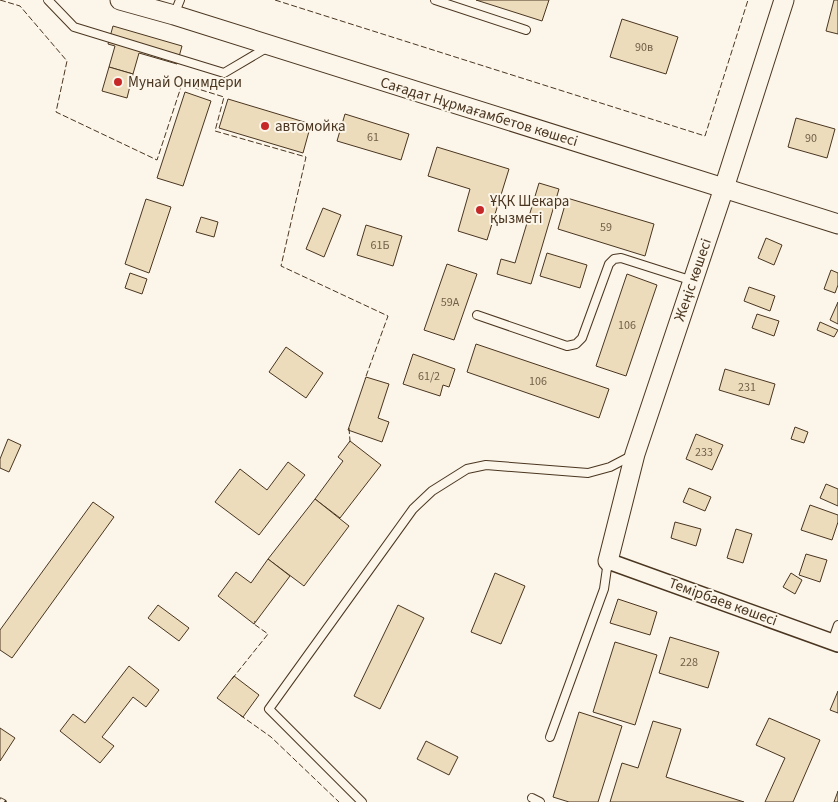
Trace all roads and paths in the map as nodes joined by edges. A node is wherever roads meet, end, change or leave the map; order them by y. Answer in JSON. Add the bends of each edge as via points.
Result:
{"nodes":[{"id":1,"x":48,"y":0,"type":"edge"},
{"id":2,"x":120,"y":0,"type":"edge"},
{"id":3,"x":435,"y":0,"type":"edge"},
{"id":4,"x":784,"y":0,"type":"edge"},
{"id":5,"x":449,"y":2,"type":"edge"},
{"id":6,"x":177,"y":8,"type":"edge"},
{"id":7,"x":526,"y":30,"type":"dead end"},
{"id":8,"x":270,"y":46,"type":"junction"},
{"id":9,"x":724,"y":188,"type":"junction"},
{"id":10,"x":838,"y":224,"type":"edge"},
{"id":11,"x":692,"y":282,"type":"junction"},
{"id":12,"x":477,"y":315,"type":"dead end"},
{"id":13,"x":635,"y":454,"type":"junction"},
{"id":14,"x":608,"y":561,"type":"junction"},
{"id":15,"x":838,"y":625,"type":"edge"},
{"id":16,"x":835,"y":643,"type":"edge"},
{"id":17,"x":550,"y":737,"type":"dead end"},
{"id":18,"x":532,"y":798,"type":"dead end"},
{"id":19,"x":362,"y":802,"type":"edge"},
{"id":20,"x":540,"y":802,"type":"edge"}],
"edges":[{"from":1,"to":8,"type":"lane","via":[[74,27],[224,73]]},
{"from":2,"to":6,"type":"street","name":"Сағадат Нұрмағамбетов көшесі"},
{"from":3,"to":5,"type":"lane"},
{"from":4,"to":9,"type":"street","name":"Жеңіс көшесі"},
{"from":5,"to":7,"type":"lane"},
{"from":6,"to":8,"type":"street","name":"Сағадат Нұрмағамбетов көшесі"},
{"from":8,"to":9,"type":"street","name":"Сағадат Нұрмағамбетов көшесі"},
{"from":9,"to":10,"type":"street","name":"Сағадат Нұрмағамбетов көшесі"},
{"from":9,"to":11,"type":"street","name":"Жеңіс көшесі"},
{"from":11,"to":12,"type":"lane","via":[[621,258],[614,259],[609,264],[582,338],[567,346]]},
{"from":11,"to":13,"type":"street","name":"Жеңіс көшесі"},
{"from":13,"to":14,"type":"street","name":"Жеңіс көшесі"},
{"from":13,"to":19,"type":"lane","via":[[610,467],[588,473],[486,465],[467,469],[432,491],[413,509],[269,710]]},
{"from":14,"to":16,"type":"street","name":"Темірбаев көшесі"},
{"from":14,"to":17,"type":"lane","via":[[604,589]]},
{"from":15,"to":16,"type":"lane"},
{"from":18,"to":20,"type":"lane"}]}
